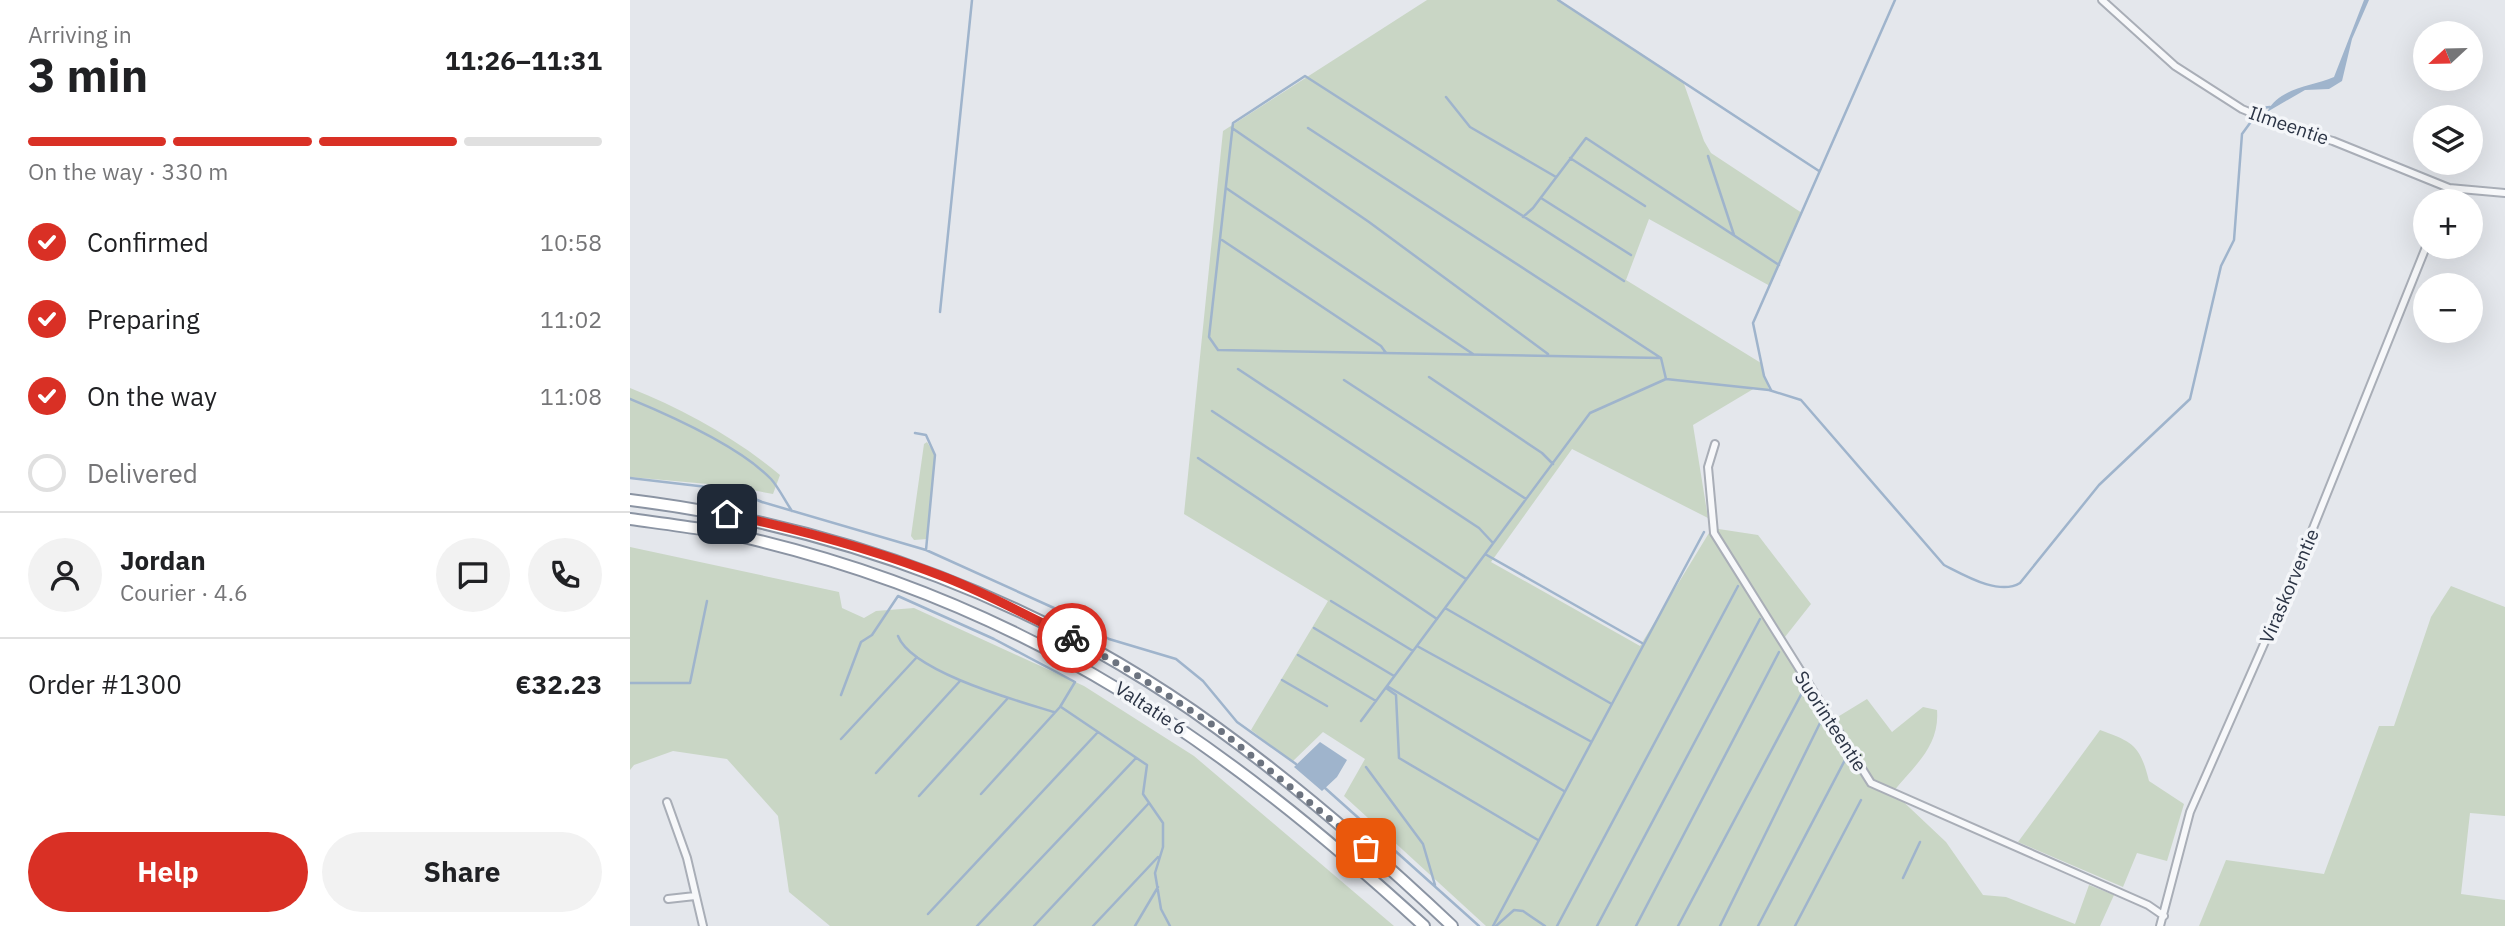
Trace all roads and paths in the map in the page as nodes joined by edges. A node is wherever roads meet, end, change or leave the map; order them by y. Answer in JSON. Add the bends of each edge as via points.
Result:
{"nodes":[{"id":1,"x":2102,"y":0,"type":"edge"},
{"id":2,"x":2449,"y":188,"type":"joint"},
{"id":3,"x":2505,"y":193,"type":"edge"},
{"id":4,"x":2421,"y":259,"type":"edge"},
{"id":5,"x":1716,"y":444,"type":"dead end"},
{"id":6,"x":630,"y":500,"type":"edge"},
{"id":7,"x":630,"y":519,"type":"edge"},
{"id":8,"x":667,"y":802,"type":"dead end"},
{"id":9,"x":695,"y":896,"type":"junction"},
{"id":10,"x":668,"y":899,"type":"dead end"},
{"id":11,"x":2164,"y":916,"type":"junction"},
{"id":12,"x":703,"y":926,"type":"edge"},
{"id":13,"x":1424,"y":926,"type":"edge"},
{"id":14,"x":1452,"y":926,"type":"edge"},
{"id":15,"x":2160,"y":926,"type":"edge"}],
"edges":[{"from":1,"to":2,"type":"street","name":"Ilmeentie","via":[[2175,66],[2225,101]]},
{"from":2,"to":3,"type":"street","name":"Ilmeentie"},
{"from":4,"to":11,"type":"street","name":"Viraskorventie","via":[[2288,591],[2190,812]]},
{"from":5,"to":11,"type":"street","name":"Suorinteentie","via":[[1708,467],[1714,534],[1871,783]]},
{"from":6,"to":14,"type":"highway","name":"Valtatie 6","via":[[765,522],[879,554],[948,579],[1072,638],[1216,727],[1366,848]]},
{"from":7,"to":13,"type":"highway","name":"Valtatie 6","via":[[757,540],[861,569],[946,600],[1054,652],[1146,704],[1245,774]]},
{"from":8,"to":9,"type":"street"},
{"from":9,"to":10,"type":"street"},
{"from":9,"to":12,"type":"street"},
{"from":11,"to":15,"type":"street","name":"Viraskorventie"}]}
